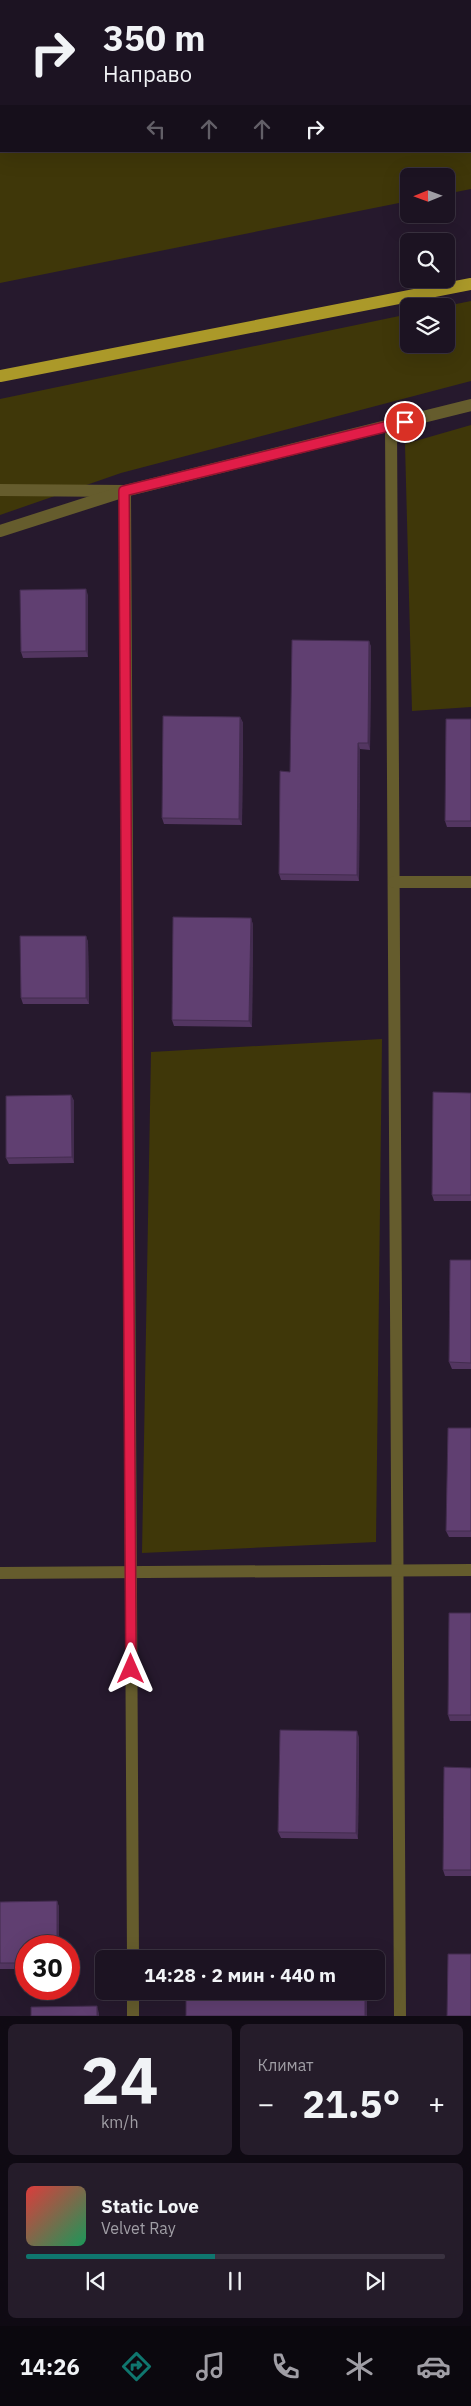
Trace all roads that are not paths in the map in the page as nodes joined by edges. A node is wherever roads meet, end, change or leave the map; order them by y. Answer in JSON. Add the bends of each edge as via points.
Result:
{"nodes":[{"id":1,"x":471,"y":284,"type":"edge"},
{"id":2,"x":0,"y":376,"type":"edge"},
{"id":3,"x":471,"y":405,"type":"edge"},
{"id":4,"x":391,"y":426,"type":"junction"},
{"id":5,"x":0,"y":490,"type":"edge"},
{"id":6,"x":124,"y":491,"type":"junction"},
{"id":7,"x":0,"y":531,"type":"edge"},
{"id":8,"x":394,"y":882,"type":"junction"},
{"id":9,"x":471,"y":882,"type":"edge"},
{"id":10,"x":471,"y":1570,"type":"edge"},
{"id":11,"x":398,"y":1571,"type":"junction"},
{"id":12,"x":0,"y":1573,"type":"edge"},
{"id":13,"x":130,"y":1573,"type":"junction"},
{"id":14,"x":133,"y":1950,"type":"edge"},
{"id":15,"x":133,"y":2000,"type":"edge"},
{"id":16,"x":133,"y":2016,"type":"edge"},
{"id":17,"x":400,"y":2016,"type":"edge"}],
"edges":[{"from":1,"to":2,"type":"main road"},
{"from":3,"to":4,"type":"street"},
{"from":4,"to":6,"type":"street"},
{"from":4,"to":8,"type":"street"},
{"from":5,"to":6,"type":"street"},
{"from":6,"to":7,"type":"street"},
{"from":6,"to":13,"type":"street"},
{"from":8,"to":9,"type":"street"},
{"from":8,"to":11,"type":"street"},
{"from":10,"to":11,"type":"street"},
{"from":11,"to":13,"type":"street"},
{"from":11,"to":17,"type":"street"},
{"from":12,"to":13,"type":"street"},
{"from":13,"to":14,"type":"street"},
{"from":15,"to":16,"type":"street"}]}
